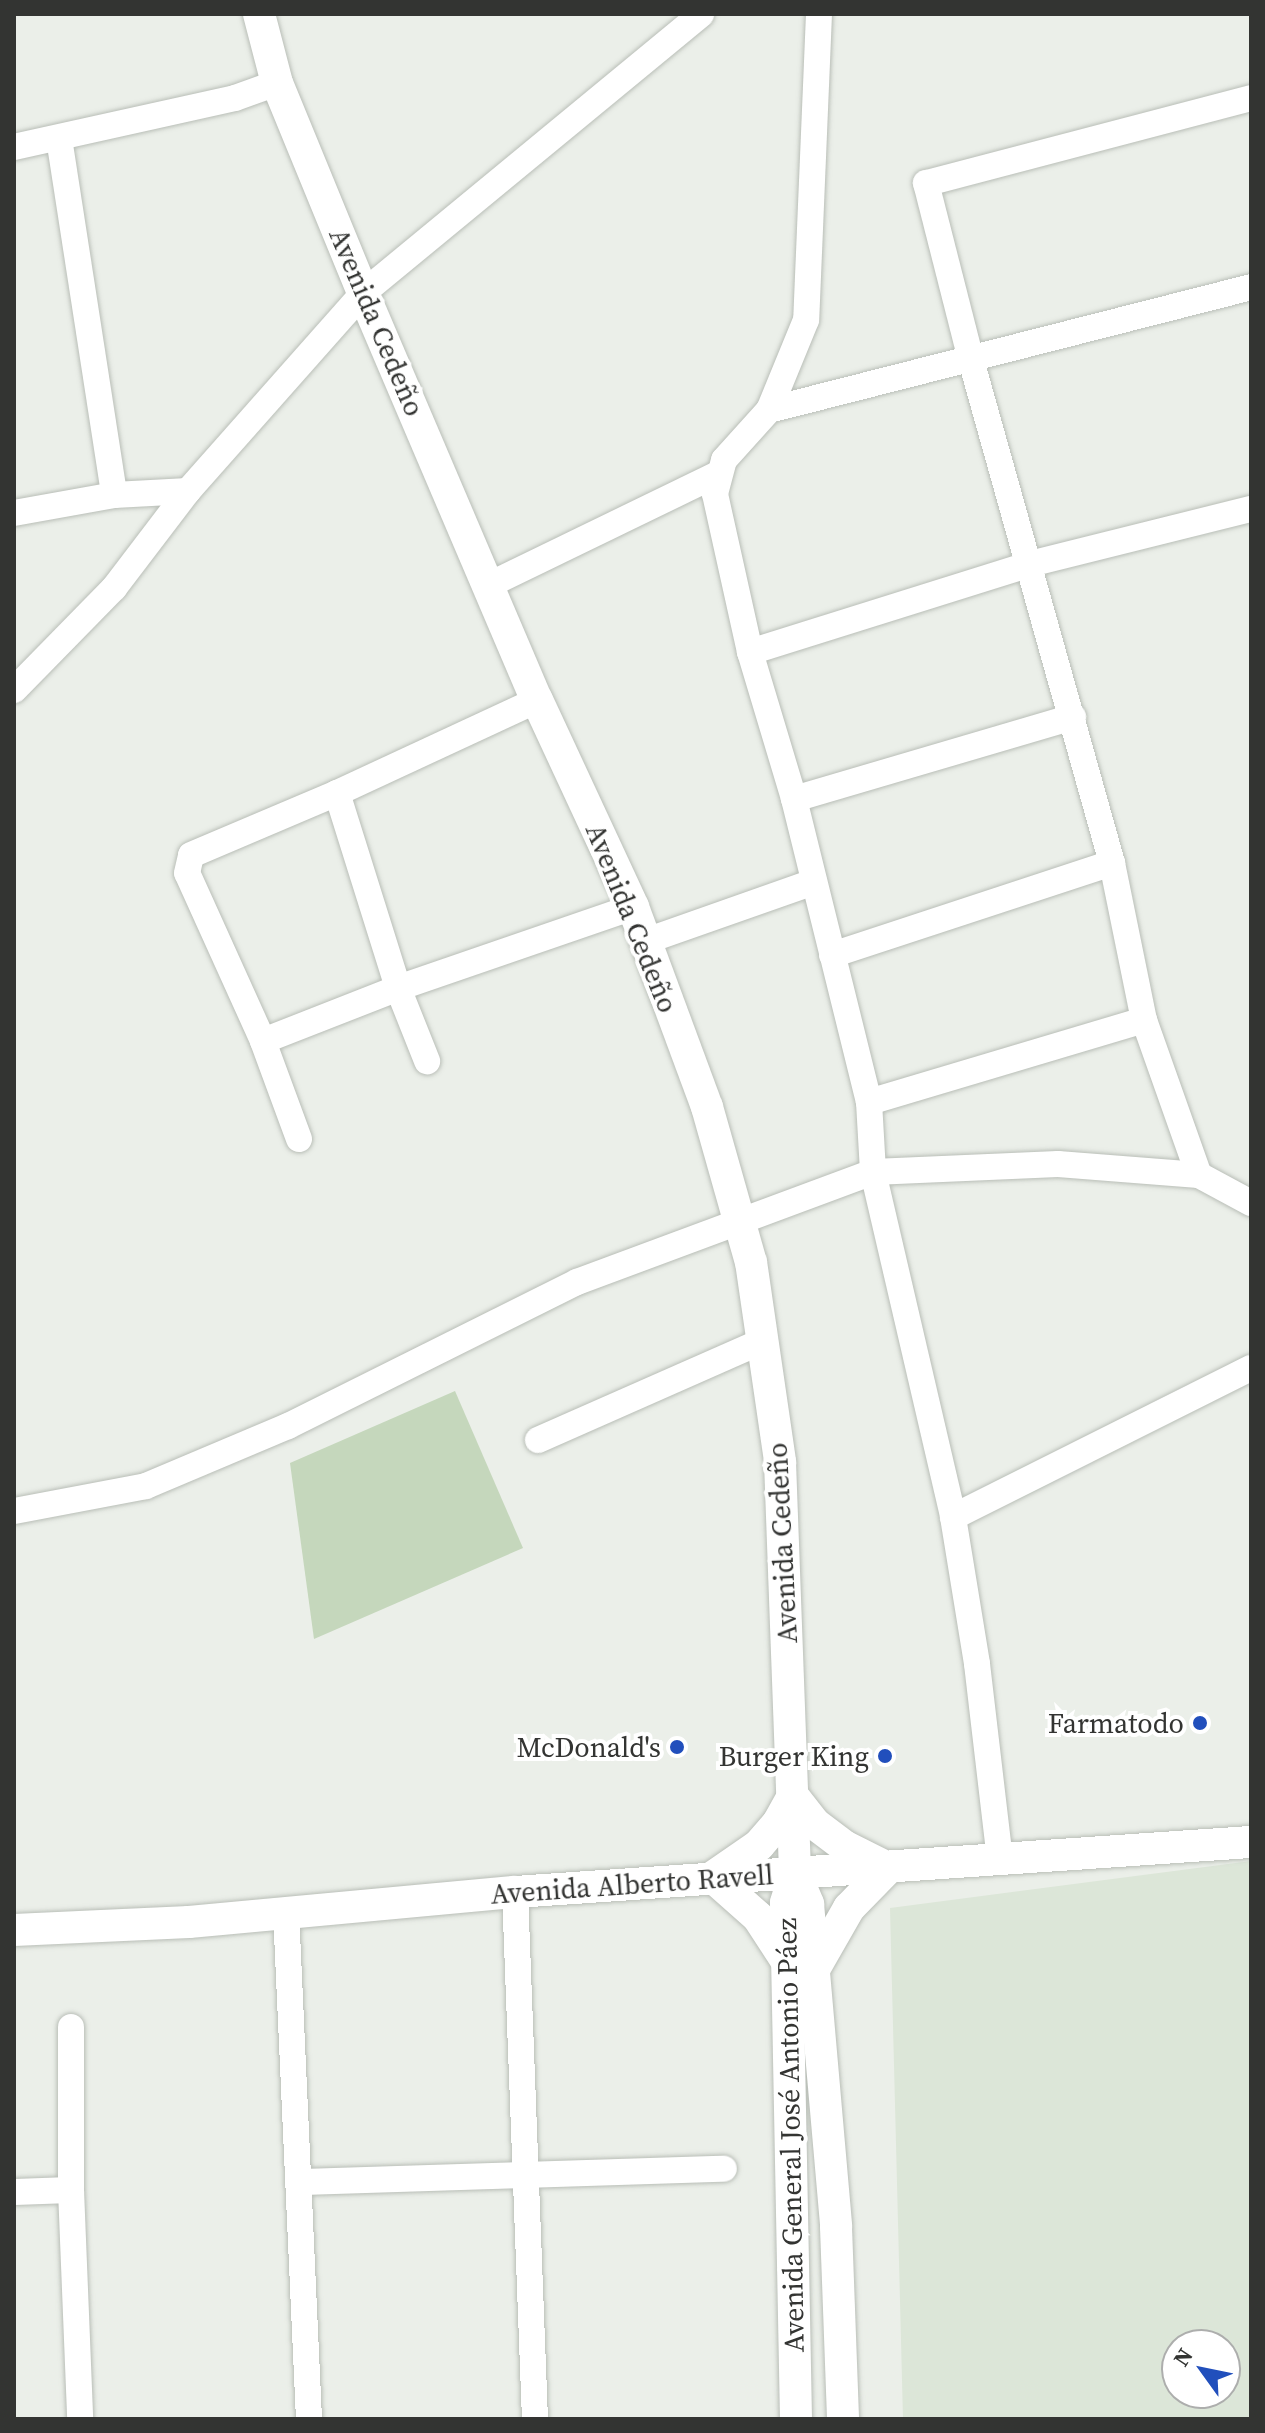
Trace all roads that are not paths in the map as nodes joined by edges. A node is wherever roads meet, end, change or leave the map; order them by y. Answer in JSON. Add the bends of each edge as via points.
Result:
{"nodes":[{"id":1,"x":259,"y":14,"type":"edge"},
{"id":2,"x":701,"y":14,"type":"edge"},
{"id":3,"x":819,"y":14,"type":"edge"},
{"id":4,"x":277,"y":83,"type":"junction"},
{"id":5,"x":1251,"y":98,"type":"edge"},
{"id":6,"x":59,"y":138,"type":"junction"},
{"id":7,"x":14,"y":147,"type":"edge"},
{"id":8,"x":1251,"y":287,"type":"edge"},
{"id":9,"x":363,"y":293,"type":"junction"},
{"id":10,"x":971,"y":360,"type":"junction"},
{"id":11,"x":769,"y":410,"type":"junction"},
{"id":12,"x":718,"y":474,"type":"junction"},
{"id":13,"x":188,"y":491,"type":"junction"},
{"id":14,"x":114,"y":495,"type":"junction"},
{"id":15,"x":1251,"y":509,"type":"edge"},
{"id":16,"x":14,"y":513,"type":"edge"},
{"id":17,"x":1030,"y":564,"type":"junction"},
{"id":18,"x":489,"y":585,"type":"junction"},
{"id":19,"x":750,"y":652,"type":"junction"},
{"id":20,"x":14,"y":690,"type":"edge"},
{"id":21,"x":537,"y":700,"type":"junction"},
{"id":22,"x":1073,"y":717,"type":"junction"},
{"id":23,"x":337,"y":793,"type":"junction"},
{"id":24,"x":794,"y":799,"type":"junction"},
{"id":25,"x":1112,"y":863,"type":"junction"},
{"id":26,"x":814,"y":882,"type":"junction"},
{"id":27,"x":633,"y":907,"type":"junction"},
{"id":28,"x":646,"y":941,"type":"junction"},
{"id":29,"x":832,"y":955,"type":"junction"},
{"id":30,"x":398,"y":988,"type":"junction"},
{"id":31,"x":1144,"y":1020,"type":"junction"},
{"id":32,"x":263,"y":1041,"type":"junction"},
{"id":33,"x":427,"y":1061,"type":"dead end"},
{"id":34,"x":869,"y":1102,"type":"junction"},
{"id":35,"x":299,"y":1139,"type":"dead end"},
{"id":36,"x":873,"y":1172,"type":"junction"},
{"id":37,"x":1199,"y":1175,"type":"junction"},
{"id":38,"x":1251,"y":1203,"type":"edge"},
{"id":39,"x":741,"y":1221,"type":"junction"},
{"id":40,"x":762,"y":1341,"type":"junction"},
{"id":41,"x":1251,"y":1368,"type":"edge"},
{"id":42,"x":538,"y":1440,"type":"dead end"},
{"id":43,"x":14,"y":1511,"type":"edge"},
{"id":44,"x":953,"y":1517,"type":"junction"},
{"id":45,"x":793,"y":1796,"type":"junction"},
{"id":46,"x":1251,"y":1842,"type":"edge"},
{"id":47,"x":1000,"y":1860,"type":"junction"},
{"id":48,"x":888,"y":1868,"type":"junction"},
{"id":49,"x":795,"y":1873,"type":"junction"},
{"id":50,"x":713,"y":1877,"type":"junction"},
{"id":51,"x":515,"y":1892,"type":"junction"},
{"id":52,"x":286,"y":1911,"type":"junction"},
{"id":53,"x":14,"y":1930,"type":"edge"},
{"id":54,"x":800,"y":1967,"type":"junction"},
{"id":55,"x":71,"y":2027,"type":"dead end"},
{"id":56,"x":724,"y":2169,"type":"dead end"},
{"id":57,"x":525,"y":2174,"type":"junction"},
{"id":58,"x":300,"y":2182,"type":"junction"},
{"id":59,"x":71,"y":2190,"type":"junction"},
{"id":60,"x":14,"y":2192,"type":"edge"},
{"id":61,"x":80,"y":2419,"type":"edge"},
{"id":62,"x":309,"y":2419,"type":"edge"},
{"id":63,"x":535,"y":2419,"type":"edge"},
{"id":64,"x":796,"y":2419,"type":"edge"},
{"id":65,"x":843,"y":2419,"type":"edge"}],
"edges":[{"from":1,"to":4,"type":"street","name":"Avenida Cedeño"},
{"from":2,"to":9,"type":"street"},
{"from":3,"to":11,"type":"street","via":[[806,320]]},
{"from":4,"to":6,"type":"street","via":[[235,98]]},
{"from":4,"to":9,"type":"street","name":"Avenida Cedeño"},
{"from":5,"to":10,"type":"street","via":[[926,183]]},
{"from":6,"to":7,"type":"street"},
{"from":6,"to":14,"type":"street"},
{"from":8,"to":10,"type":"street"},
{"from":9,"to":13,"type":"street"},
{"from":9,"to":18,"type":"street","name":"Avenida Cedeño"},
{"from":10,"to":11,"type":"street"},
{"from":10,"to":17,"type":"street"},
{"from":11,"to":12,"type":"street","via":[[739,439]]},
{"from":12,"to":18,"type":"street"},
{"from":12,"to":19,"type":"street","via":[[715,494]]},
{"from":13,"to":14,"type":"street"},
{"from":13,"to":20,"type":"street","via":[[114,588]]},
{"from":14,"to":16,"type":"street"},
{"from":15,"to":17,"type":"street"},
{"from":17,"to":19,"type":"street"},
{"from":17,"to":22,"type":"street"},
{"from":18,"to":21,"type":"street","name":"Avenida Cedeño"},
{"from":19,"to":24,"type":"street"},
{"from":21,"to":23,"type":"street"},
{"from":21,"to":27,"type":"street","name":"Avenida Cedeño"},
{"from":22,"to":24,"type":"street"},
{"from":22,"to":25,"type":"street"},
{"from":23,"to":30,"type":"street"},
{"from":23,"to":32,"type":"street","via":[[191,855],[187,863]]},
{"from":24,"to":26,"type":"street"},
{"from":25,"to":29,"type":"street"},
{"from":25,"to":31,"type":"street"},
{"from":26,"to":28,"type":"street"},
{"from":26,"to":29,"type":"street"},
{"from":27,"to":28,"type":"street","name":"Avenida Cedeño"},
{"from":27,"to":30,"type":"street"},
{"from":28,"to":39,"type":"street","name":"Avenida Cedeño","via":[[707,1107]]},
{"from":29,"to":34,"type":"street"},
{"from":30,"to":32,"type":"street"},
{"from":30,"to":33,"type":"street"},
{"from":31,"to":34,"type":"street"},
{"from":31,"to":37,"type":"street"},
{"from":32,"to":35,"type":"street"},
{"from":34,"to":36,"type":"street"},
{"from":36,"to":37,"type":"street","via":[[1058,1164]]},
{"from":36,"to":39,"type":"street"},
{"from":36,"to":44,"type":"street"},
{"from":37,"to":38,"type":"street"},
{"from":39,"to":40,"type":"street","name":"Avenida Cedeño"},
{"from":39,"to":43,"type":"street","via":[[577,1282],[288,1426],[146,1486]]},
{"from":40,"to":42,"type":"street"},
{"from":40,"to":45,"type":"street","name":"Avenida Cedeño","via":[[780,1462]]},
{"from":41,"to":44,"type":"street"},
{"from":44,"to":47,"type":"street"},
{"from":45,"to":48,"type":"street","via":[[815,1824]]},
{"from":45,"to":49,"type":"street","name":"Avenida Cedeño"},
{"from":45,"to":50,"type":"street","via":[[759,1845]]},
{"from":46,"to":47,"type":"street","name":"Avenida Alberto Ravell"},
{"from":47,"to":48,"type":"street","name":"Avenida Alberto Ravell"},
{"from":48,"to":49,"type":"street","name":"Avenida Alberto Ravell"},
{"from":48,"to":54,"type":"street"},
{"from":49,"to":50,"type":"street","name":"Avenida Alberto Ravell"},
{"from":49,"to":54,"type":"street","name":"Avenida General José Antonio Páez","via":[[786,1903]]},
{"from":50,"to":51,"type":"street","name":"Avenida Alberto Ravell"},
{"from":50,"to":54,"type":"street","via":[[758,1917]]},
{"from":51,"to":52,"type":"street","name":"Avenida Alberto Ravell"},
{"from":51,"to":57,"type":"street"},
{"from":52,"to":53,"type":"street","name":"Avenida Alberto Ravell","via":[[189,1922]]},
{"from":52,"to":58,"type":"street"},
{"from":54,"to":64,"type":"street","name":"Avenida General José Antonio Páez"},
{"from":54,"to":65,"type":"street","name":"Avenida General José Antonio Páez","via":[[836,2227]]},
{"from":55,"to":59,"type":"street"},
{"from":56,"to":57,"type":"street"},
{"from":57,"to":58,"type":"street"},
{"from":57,"to":63,"type":"street"},
{"from":58,"to":62,"type":"street"},
{"from":59,"to":60,"type":"street"},
{"from":59,"to":61,"type":"street"}]}
